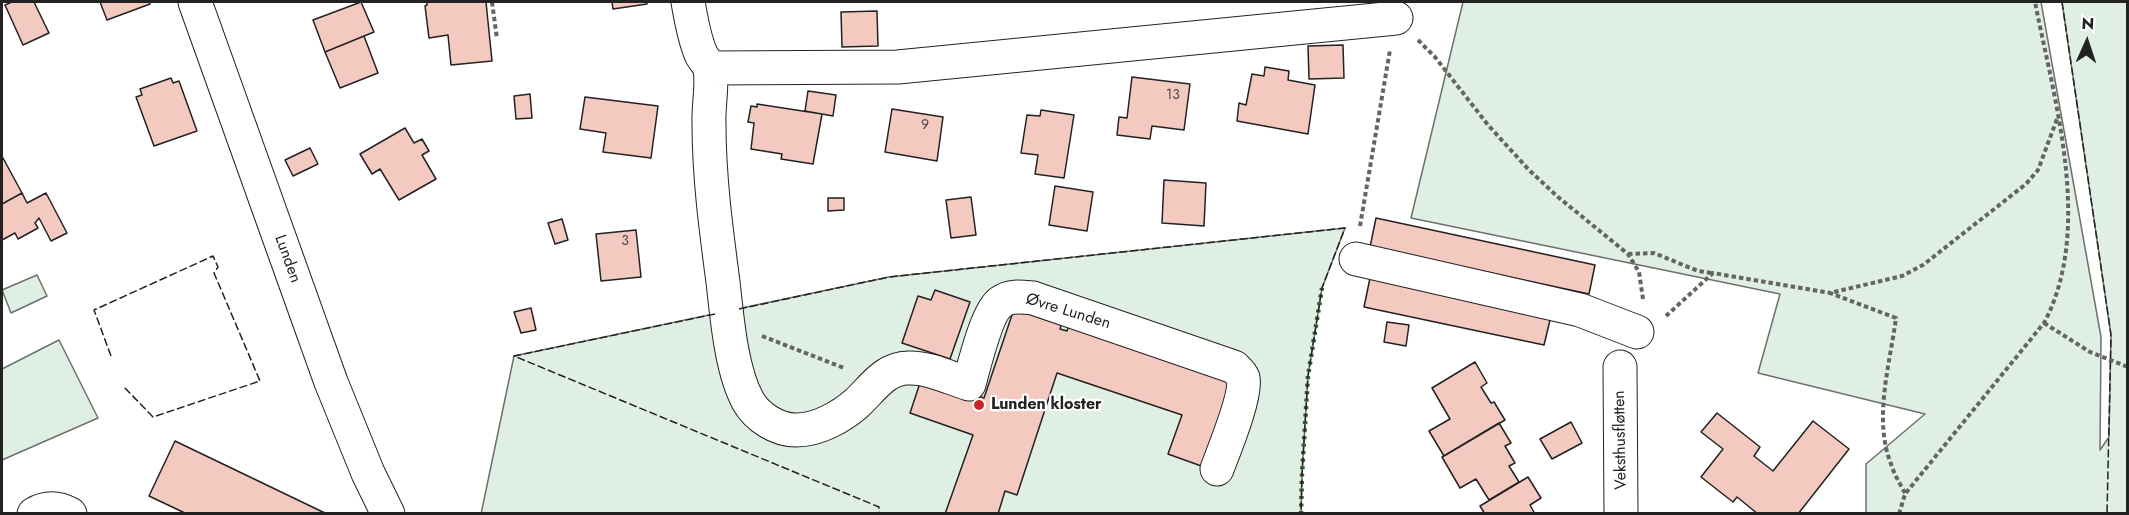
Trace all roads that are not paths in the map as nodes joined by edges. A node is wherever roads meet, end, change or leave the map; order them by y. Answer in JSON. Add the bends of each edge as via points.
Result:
{"nodes":[{"id":1,"x":195,"y":2,"type":"edge"},
{"id":2,"x":688,"y":2,"type":"edge"},
{"id":3,"x":1396,"y":18,"type":"road end"},
{"id":4,"x":710,"y":68,"type":"junction"},
{"id":5,"x":1356,"y":259,"type":"road end"},
{"id":6,"x":1637,"y":332,"type":"road end"},
{"id":7,"x":1620,"y":366,"type":"dead end"},
{"id":8,"x":1217,"y":469,"type":"dead end"},
{"id":9,"x":34,"y":513,"type":"edge"},
{"id":10,"x":70,"y":513,"type":"edge"},
{"id":11,"x":388,"y":513,"type":"edge"},
{"id":12,"x":1621,"y":513,"type":"edge"}],
"edges":[{"from":1,"to":11,"type":"street","name":"Lunden","via":[[331,381]]},
{"from":2,"to":4,"type":"street","name":"Øvre Lunden","via":[[701,56]]},
{"from":3,"to":4,"type":"street","via":[[898,67]]},
{"from":4,"to":8,"type":"street","name":"Øvre Lunden","via":[[708,125],[728,322],[742,389],[759,415],[783,428],[808,429],[857,403],[877,381],[905,368],[918,368],[969,384],[996,306],[1011,297],[1033,298],[1240,372],[1241,398]]},
{"from":5,"to":6,"type":"street","via":[[1580,310]]},
{"from":7,"to":12,"type":"street","name":"Veksthusfløtten"},
{"from":9,"to":10,"type":"street","via":[[52,508]]}]}
